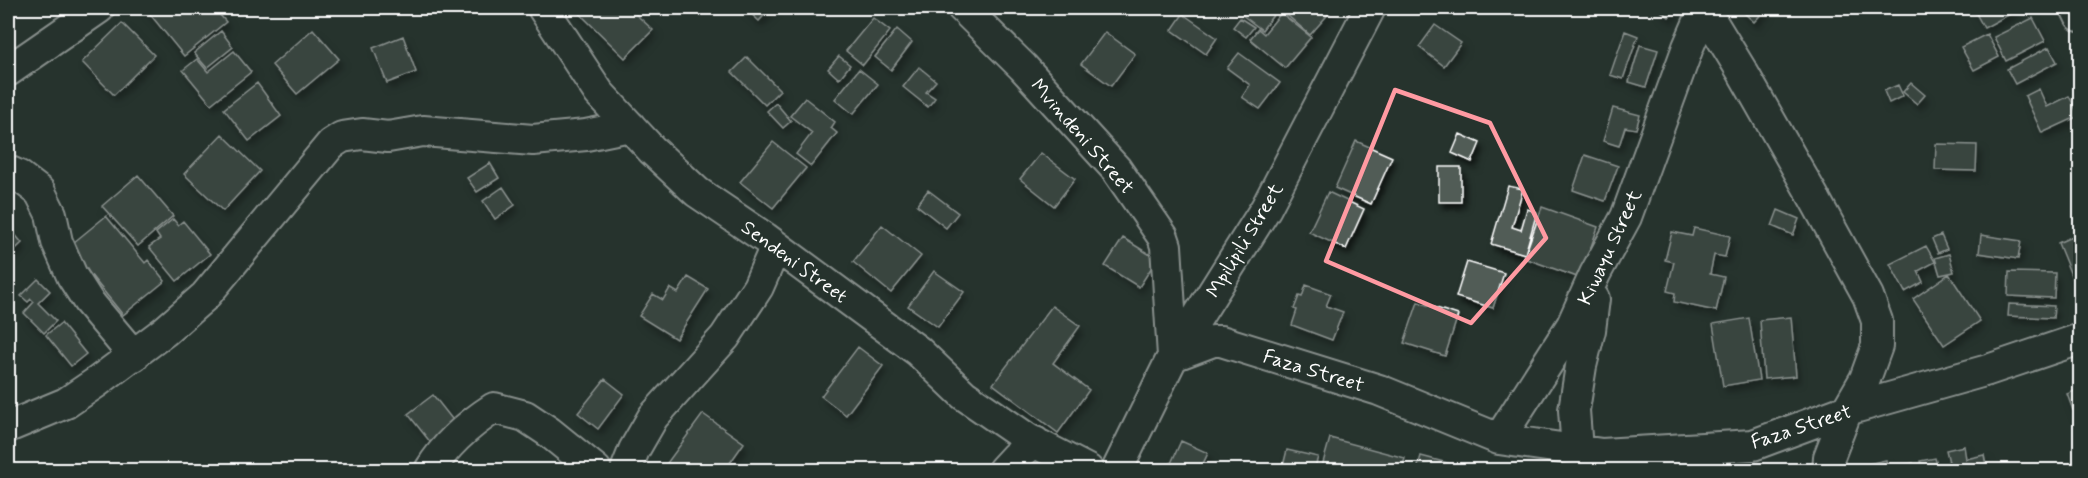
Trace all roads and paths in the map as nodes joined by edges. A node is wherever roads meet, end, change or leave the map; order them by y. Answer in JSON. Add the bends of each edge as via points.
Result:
{"nodes":[{"id":1,"x":99,"y":8,"type":"edge"},
{"id":2,"x":543,"y":8,"type":"edge"},
{"id":3,"x":963,"y":8,"type":"edge"},
{"id":4,"x":1370,"y":8,"type":"edge"},
{"id":5,"x":1704,"y":8,"type":"edge"},
{"id":6,"x":2076,"y":8,"type":"edge"},
{"id":7,"x":2080,"y":16,"type":"edge"},
{"id":8,"x":8,"y":71,"type":"edge"},
{"id":9,"x":630,"y":126,"type":"junction"},
{"id":10,"x":8,"y":171,"type":"edge"},
{"id":11,"x":776,"y":246,"type":"junction"},
{"id":12,"x":1595,"y":274,"type":"junction"},
{"id":13,"x":2080,"y":339,"type":"edge"},
{"id":14,"x":134,"y":356,"type":"junction"},
{"id":15,"x":1173,"y":356,"type":"junction"},
{"id":16,"x":1847,"y":410,"type":"junction"},
{"id":17,"x":8,"y":427,"type":"edge"},
{"id":18,"x":1499,"y":439,"type":"junction"},
{"id":19,"x":1035,"y":442,"type":"junction"},
{"id":20,"x":1577,"y":450,"type":"junction"},
{"id":21,"x":430,"y":471,"type":"edge"},
{"id":22,"x":596,"y":471,"type":"edge"},
{"id":23,"x":626,"y":471,"type":"edge"},
{"id":24,"x":1003,"y":471,"type":"edge"},
{"id":25,"x":1088,"y":471,"type":"edge"},
{"id":26,"x":1117,"y":471,"type":"edge"},
{"id":27,"x":1828,"y":471,"type":"edge"}],
"edges":[{"from":1,"to":8,"type":"street"},
{"from":2,"to":9,"type":"street","name":"Sendeni Street","via":[[599,93]]},
{"from":3,"to":15,"type":"street","name":"Mvindeni Street","via":[[1116,169],[1163,237]]},
{"from":4,"to":15,"type":"street","name":"Mpilipili Street","via":[[1266,208]]},
{"from":5,"to":12,"type":"street","name":"Kiwayu Street","via":[[1626,217]]},
{"from":5,"to":16,"type":"street","via":[[1813,196],[1868,296],[1877,321],[1877,346],[1865,379]]},
{"from":6,"to":7,"type":"street"},
{"from":9,"to":11,"type":"street","name":"Sendeni Street","via":[[697,192]]},
{"from":9,"to":14,"type":"street","via":[[533,141],[423,130],[388,137],[342,137],[331,144],[205,296]]},
{"from":10,"to":14,"type":"street","via":[[40,192],[72,276]]},
{"from":11,"to":19,"type":"street","name":"Sendeni Street","via":[[918,351],[964,395]]},
{"from":11,"to":23,"type":"street","via":[[758,287],[726,337],[653,417]]},
{"from":12,"to":18,"type":"street","name":"Kiwayu Street","via":[[1572,325]]},
{"from":12,"to":20,"type":"street","via":[[1590,330],[1574,410]]},
{"from":13,"to":16,"type":"street","name":"Faza Street"},
{"from":14,"to":17,"type":"street","via":[[66,403]]},
{"from":15,"to":18,"type":"street","name":"Faza Street","via":[[1221,341],[1379,390]]},
{"from":15,"to":26,"type":"street","name":"Mpilipili Street"},
{"from":16,"to":20,"type":"street","name":"Faza Street","via":[[1753,445],[1602,454]]},
{"from":16,"to":27,"type":"street","via":[[1829,457]]},
{"from":18,"to":20,"type":"street","name":"Faza Street"},
{"from":19,"to":24,"type":"street"},
{"from":19,"to":25,"type":"street","name":"Sendeni Street"},
{"from":21,"to":22,"type":"street","via":[[441,452],[494,408],[525,416]]}]}
